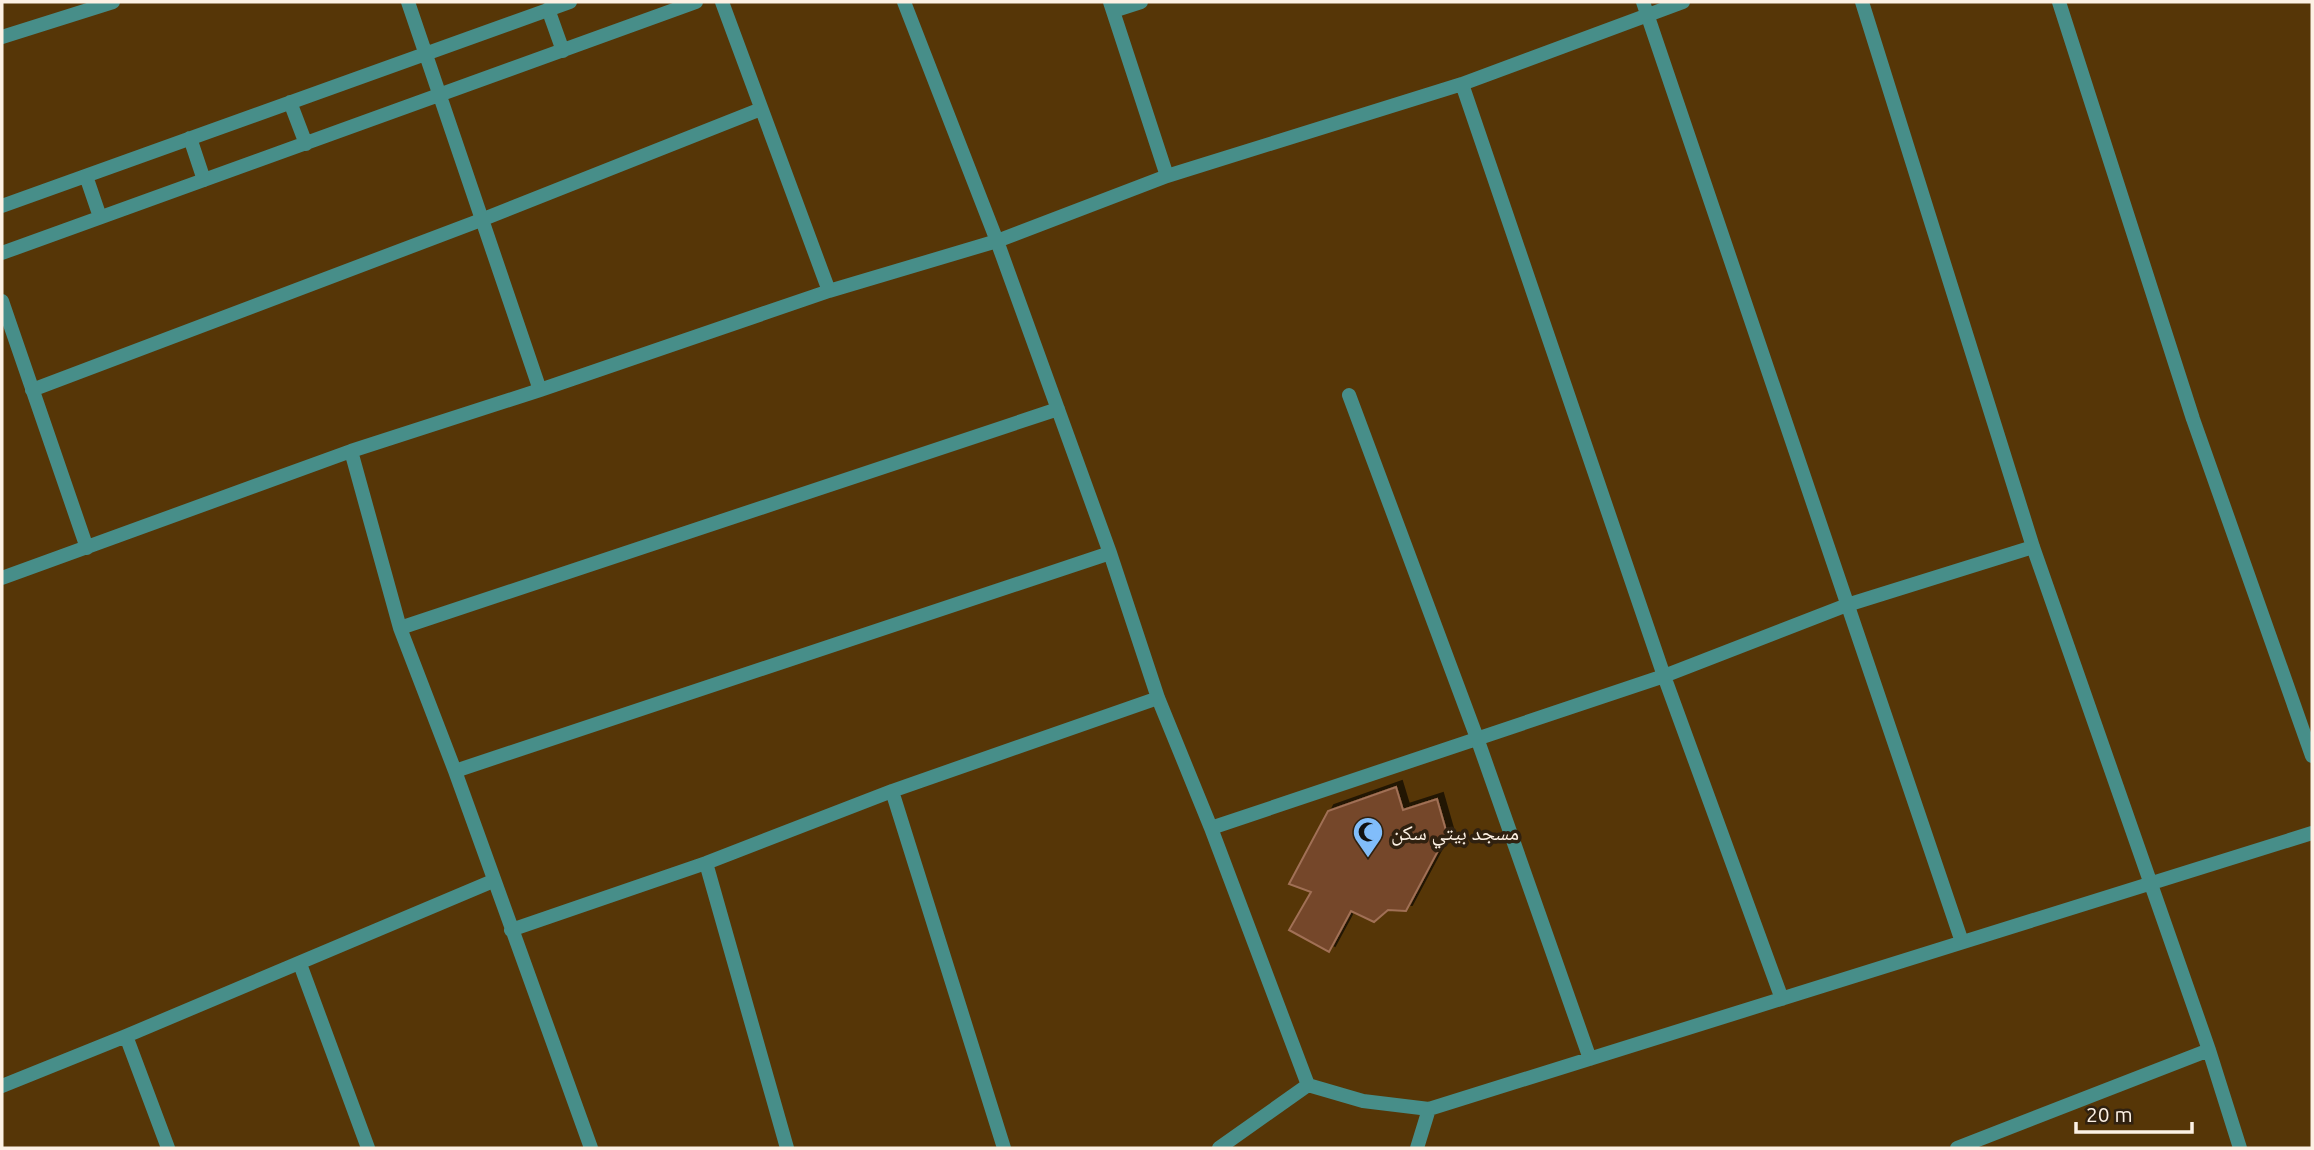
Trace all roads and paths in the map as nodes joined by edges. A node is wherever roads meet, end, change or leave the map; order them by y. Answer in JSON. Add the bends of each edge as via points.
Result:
{"nodes":[{"id":1,"x":113,"y":2,"type":"edge"},
{"id":2,"x":408,"y":2,"type":"edge"},
{"id":3,"x":570,"y":2,"type":"edge"},
{"id":4,"x":696,"y":2,"type":"edge"},
{"id":5,"x":722,"y":2,"type":"edge"},
{"id":6,"x":904,"y":2,"type":"edge"},
{"id":7,"x":1141,"y":2,"type":"edge"},
{"id":8,"x":1683,"y":2,"type":"edge"},
{"id":9,"x":1862,"y":2,"type":"edge"},
{"id":10,"x":2059,"y":2,"type":"edge"},
{"id":11,"x":1111,"y":7,"type":"edge"},
{"id":12,"x":1645,"y":8,"type":"edge"},
{"id":13,"x":548,"y":9,"type":"junction"},
{"id":14,"x":2,"y":37,"type":"edge"},
{"id":15,"x":564,"y":51,"type":"junction"},
{"id":16,"x":426,"y":52,"type":"junction"},
{"id":17,"x":1462,"y":84,"type":"junction"},
{"id":18,"x":441,"y":96,"type":"junction"},
{"id":19,"x":290,"y":102,"type":"junction"},
{"id":20,"x":761,"y":109,"type":"junction"},
{"id":21,"x":190,"y":138,"type":"junction"},
{"id":22,"x":306,"y":144,"type":"junction"},
{"id":23,"x":86,"y":176,"type":"junction"},
{"id":24,"x":1167,"y":176,"type":"junction"},
{"id":25,"x":204,"y":180,"type":"junction"},
{"id":26,"x":2,"y":206,"type":"edge"},
{"id":27,"x":100,"y":217,"type":"junction"},
{"id":28,"x":481,"y":220,"type":"junction"},
{"id":29,"x":997,"y":241,"type":"junction"},
{"id":30,"x":2,"y":253,"type":"edge"},
{"id":31,"x":830,"y":291,"type":"junction"},
{"id":32,"x":2,"y":301,"type":"edge"},
{"id":33,"x":32,"y":390,"type":"junction"},
{"id":34,"x":540,"y":390,"type":"junction"},
{"id":35,"x":1349,"y":395,"type":"dead end"},
{"id":36,"x":1058,"y":409,"type":"junction"},
{"id":37,"x":351,"y":451,"type":"junction"},
{"id":38,"x":2033,"y":547,"type":"junction"},
{"id":39,"x":87,"y":548,"type":"junction"},
{"id":40,"x":1110,"y":553,"type":"junction"},
{"id":41,"x":2,"y":578,"type":"edge"},
{"id":42,"x":1847,"y":604,"type":"junction"},
{"id":43,"x":400,"y":628,"type":"junction"},
{"id":44,"x":1664,"y":676,"type":"junction"},
{"id":45,"x":1157,"y":698,"type":"junction"},
{"id":46,"x":1477,"y":738,"type":"junction"},
{"id":47,"x":2312,"y":756,"type":"edge"},
{"id":48,"x":454,"y":771,"type":"junction"},
{"id":49,"x":892,"y":791,"type":"junction"},
{"id":50,"x":1211,"y":828,"type":"junction"},
{"id":51,"x":2312,"y":833,"type":"edge"},
{"id":52,"x":706,"y":863,"type":"junction"},
{"id":53,"x":493,"y":881,"type":"junction"},
{"id":54,"x":2151,"y":883,"type":"junction"},
{"id":55,"x":511,"y":930,"type":"junction"},
{"id":56,"x":1962,"y":942,"type":"junction"},
{"id":57,"x":300,"y":964,"type":"junction"},
{"id":58,"x":1782,"y":999,"type":"junction"},
{"id":59,"x":126,"y":1036,"type":"junction"},
{"id":60,"x":2209,"y":1050,"type":"junction"},
{"id":61,"x":1590,"y":1059,"type":"junction"},
{"id":62,"x":1308,"y":1085,"type":"junction"},
{"id":63,"x":2,"y":1086,"type":"edge"},
{"id":64,"x":1429,"y":1109,"type":"junction"},
{"id":65,"x":168,"y":1148,"type":"edge"},
{"id":66,"x":368,"y":1148,"type":"edge"},
{"id":67,"x":591,"y":1148,"type":"edge"},
{"id":68,"x":787,"y":1148,"type":"edge"},
{"id":69,"x":1004,"y":1148,"type":"edge"},
{"id":70,"x":1219,"y":1148,"type":"edge"},
{"id":71,"x":1417,"y":1148,"type":"edge"},
{"id":72,"x":1957,"y":1148,"type":"edge"},
{"id":73,"x":2240,"y":1148,"type":"edge"}],
"edges":[{"from":1,"to":14,"type":"street"},
{"from":2,"to":16,"type":"street"},
{"from":3,"to":13,"type":"street"},
{"from":4,"to":15,"type":"street"},
{"from":5,"to":20,"type":"street"},
{"from":6,"to":29,"type":"street"},
{"from":7,"to":11,"type":"street"},
{"from":8,"to":12,"type":"street"},
{"from":9,"to":38,"type":"street"},
{"from":10,"to":47,"type":"street","via":[[2193,419]]},
{"from":11,"to":24,"type":"street"},
{"from":12,"to":17,"type":"street"},
{"from":12,"to":42,"type":"street"},
{"from":13,"to":15,"type":"street"},
{"from":13,"to":16,"type":"street"},
{"from":15,"to":18,"type":"street"},
{"from":16,"to":18,"type":"street"},
{"from":16,"to":19,"type":"street"},
{"from":17,"to":24,"type":"street"},
{"from":17,"to":44,"type":"street"},
{"from":18,"to":22,"type":"street"},
{"from":18,"to":28,"type":"street"},
{"from":19,"to":21,"type":"street"},
{"from":19,"to":22,"type":"street"},
{"from":20,"to":28,"type":"street"},
{"from":20,"to":31,"type":"street"},
{"from":21,"to":23,"type":"street"},
{"from":21,"to":25,"type":"street"},
{"from":22,"to":25,"type":"street"},
{"from":23,"to":26,"type":"street"},
{"from":23,"to":27,"type":"street"},
{"from":24,"to":29,"type":"street"},
{"from":25,"to":27,"type":"street"},
{"from":27,"to":30,"type":"street"},
{"from":28,"to":33,"type":"street"},
{"from":28,"to":34,"type":"street"},
{"from":29,"to":31,"type":"street"},
{"from":29,"to":36,"type":"street"},
{"from":31,"to":34,"type":"street"},
{"from":32,"to":33,"type":"street"},
{"from":33,"to":39,"type":"street"},
{"from":34,"to":37,"type":"street"},
{"from":35,"to":46,"type":"street"},
{"from":36,"to":40,"type":"street"},
{"from":36,"to":43,"type":"street"},
{"from":37,"to":39,"type":"street"},
{"from":37,"to":43,"type":"street"},
{"from":38,"to":42,"type":"street"},
{"from":38,"to":54,"type":"street"},
{"from":39,"to":41,"type":"street"},
{"from":40,"to":45,"type":"street"},
{"from":40,"to":48,"type":"street"},
{"from":42,"to":44,"type":"street"},
{"from":42,"to":56,"type":"street"},
{"from":43,"to":48,"type":"street"},
{"from":44,"to":46,"type":"street"},
{"from":44,"to":58,"type":"street"},
{"from":45,"to":49,"type":"street"},
{"from":45,"to":50,"type":"street"},
{"from":46,"to":50,"type":"street"},
{"from":46,"to":61,"type":"street"},
{"from":48,"to":53,"type":"street"},
{"from":49,"to":52,"type":"street"},
{"from":49,"to":69,"type":"street"},
{"from":50,"to":62,"type":"street"},
{"from":51,"to":54,"type":"street"},
{"from":52,"to":55,"type":"street"},
{"from":52,"to":68,"type":"street"},
{"from":53,"to":55,"type":"street"},
{"from":53,"to":57,"type":"street"},
{"from":54,"to":56,"type":"street"},
{"from":54,"to":60,"type":"street"},
{"from":55,"to":67,"type":"street"},
{"from":56,"to":58,"type":"street"},
{"from":57,"to":59,"type":"street"},
{"from":57,"to":66,"type":"street"},
{"from":58,"to":61,"type":"street"},
{"from":59,"to":63,"type":"street"},
{"from":59,"to":65,"type":"street"},
{"from":60,"to":72,"type":"street"},
{"from":60,"to":73,"type":"street"},
{"from":61,"to":64,"type":"street"},
{"from":62,"to":64,"type":"street","via":[[1363,1101]]},
{"from":62,"to":70,"type":"street"},
{"from":64,"to":71,"type":"street"}]}
